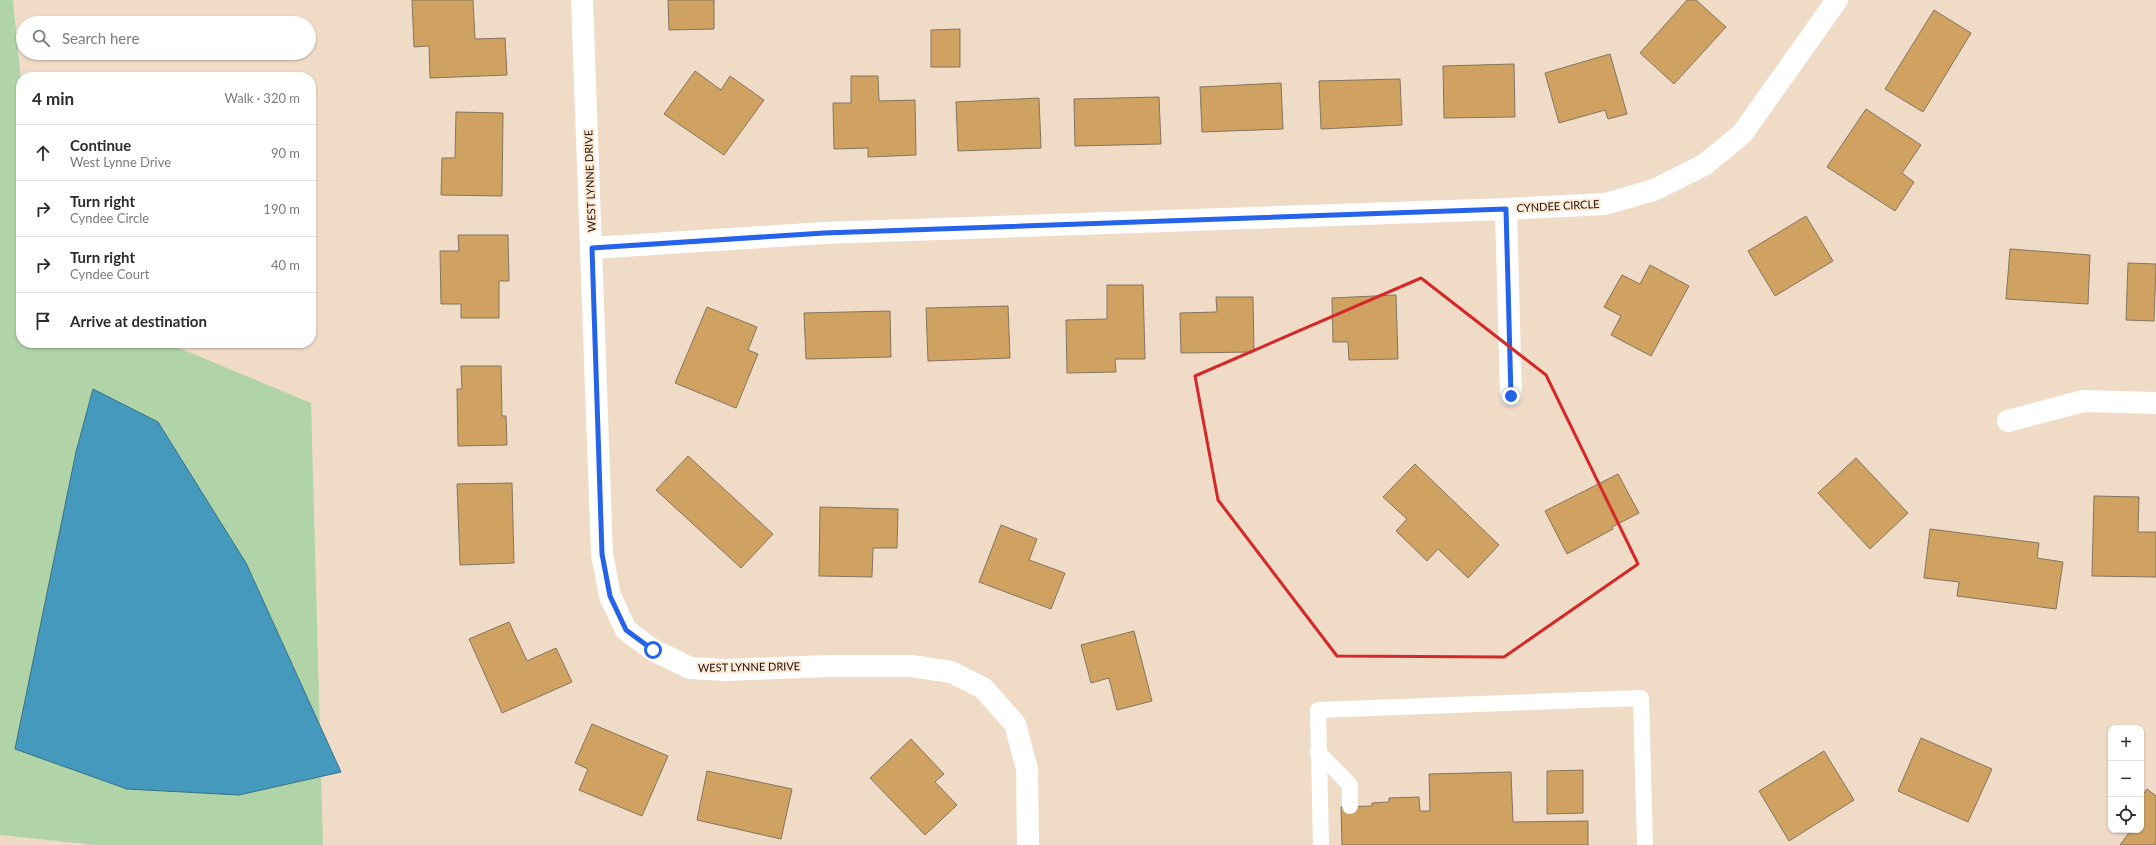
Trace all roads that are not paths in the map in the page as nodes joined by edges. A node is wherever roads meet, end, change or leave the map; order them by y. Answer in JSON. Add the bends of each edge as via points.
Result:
{"nodes":[{"id":1,"x":582,"y":0,"type":"edge"},
{"id":2,"x":1837,"y":0,"type":"edge"},
{"id":3,"x":1506,"y":209,"type":"junction"},
{"id":4,"x":592,"y":248,"type":"junction"},
{"id":5,"x":1511,"y":396,"type":"dead end"},
{"id":6,"x":2156,"y":403,"type":"edge"},
{"id":7,"x":2008,"y":420,"type":"dead end"},
{"id":8,"x":1318,"y":752,"type":"junction"},
{"id":9,"x":1350,"y":806,"type":"dead end"},
{"id":10,"x":1028,"y":845,"type":"edge"},
{"id":11,"x":1320,"y":845,"type":"edge"},
{"id":12,"x":1645,"y":845,"type":"edge"}],
"edges":[{"from":1,"to":4,"type":"street","name":"WEST LYNNE DRIVE"},
{"from":2,"to":3,"type":"street","name":"CYNDEE CIRCLE","via":[[1742,134],[1704,165],[1654,190],[1605,204]]},
{"from":3,"to":4,"type":"street","name":"CYNDEE CIRCLE","via":[[824,233]]},
{"from":3,"to":5,"type":"street"},
{"from":4,"to":10,"type":"street","name":"WEST LYNNE DRIVE","via":[[602,554],[610,596],[626,630],[653,650],[690,668],[726,670],[911,666],[951,672],[983,688],[1015,724],[1027,769]]},
{"from":6,"to":7,"type":"street","via":[[2083,401]]},
{"from":8,"to":9,"type":"lane","via":[[1350,786]]},
{"from":8,"to":11,"type":"lane"},
{"from":8,"to":12,"type":"lane","via":[[1318,710],[1641,698]]}]}
